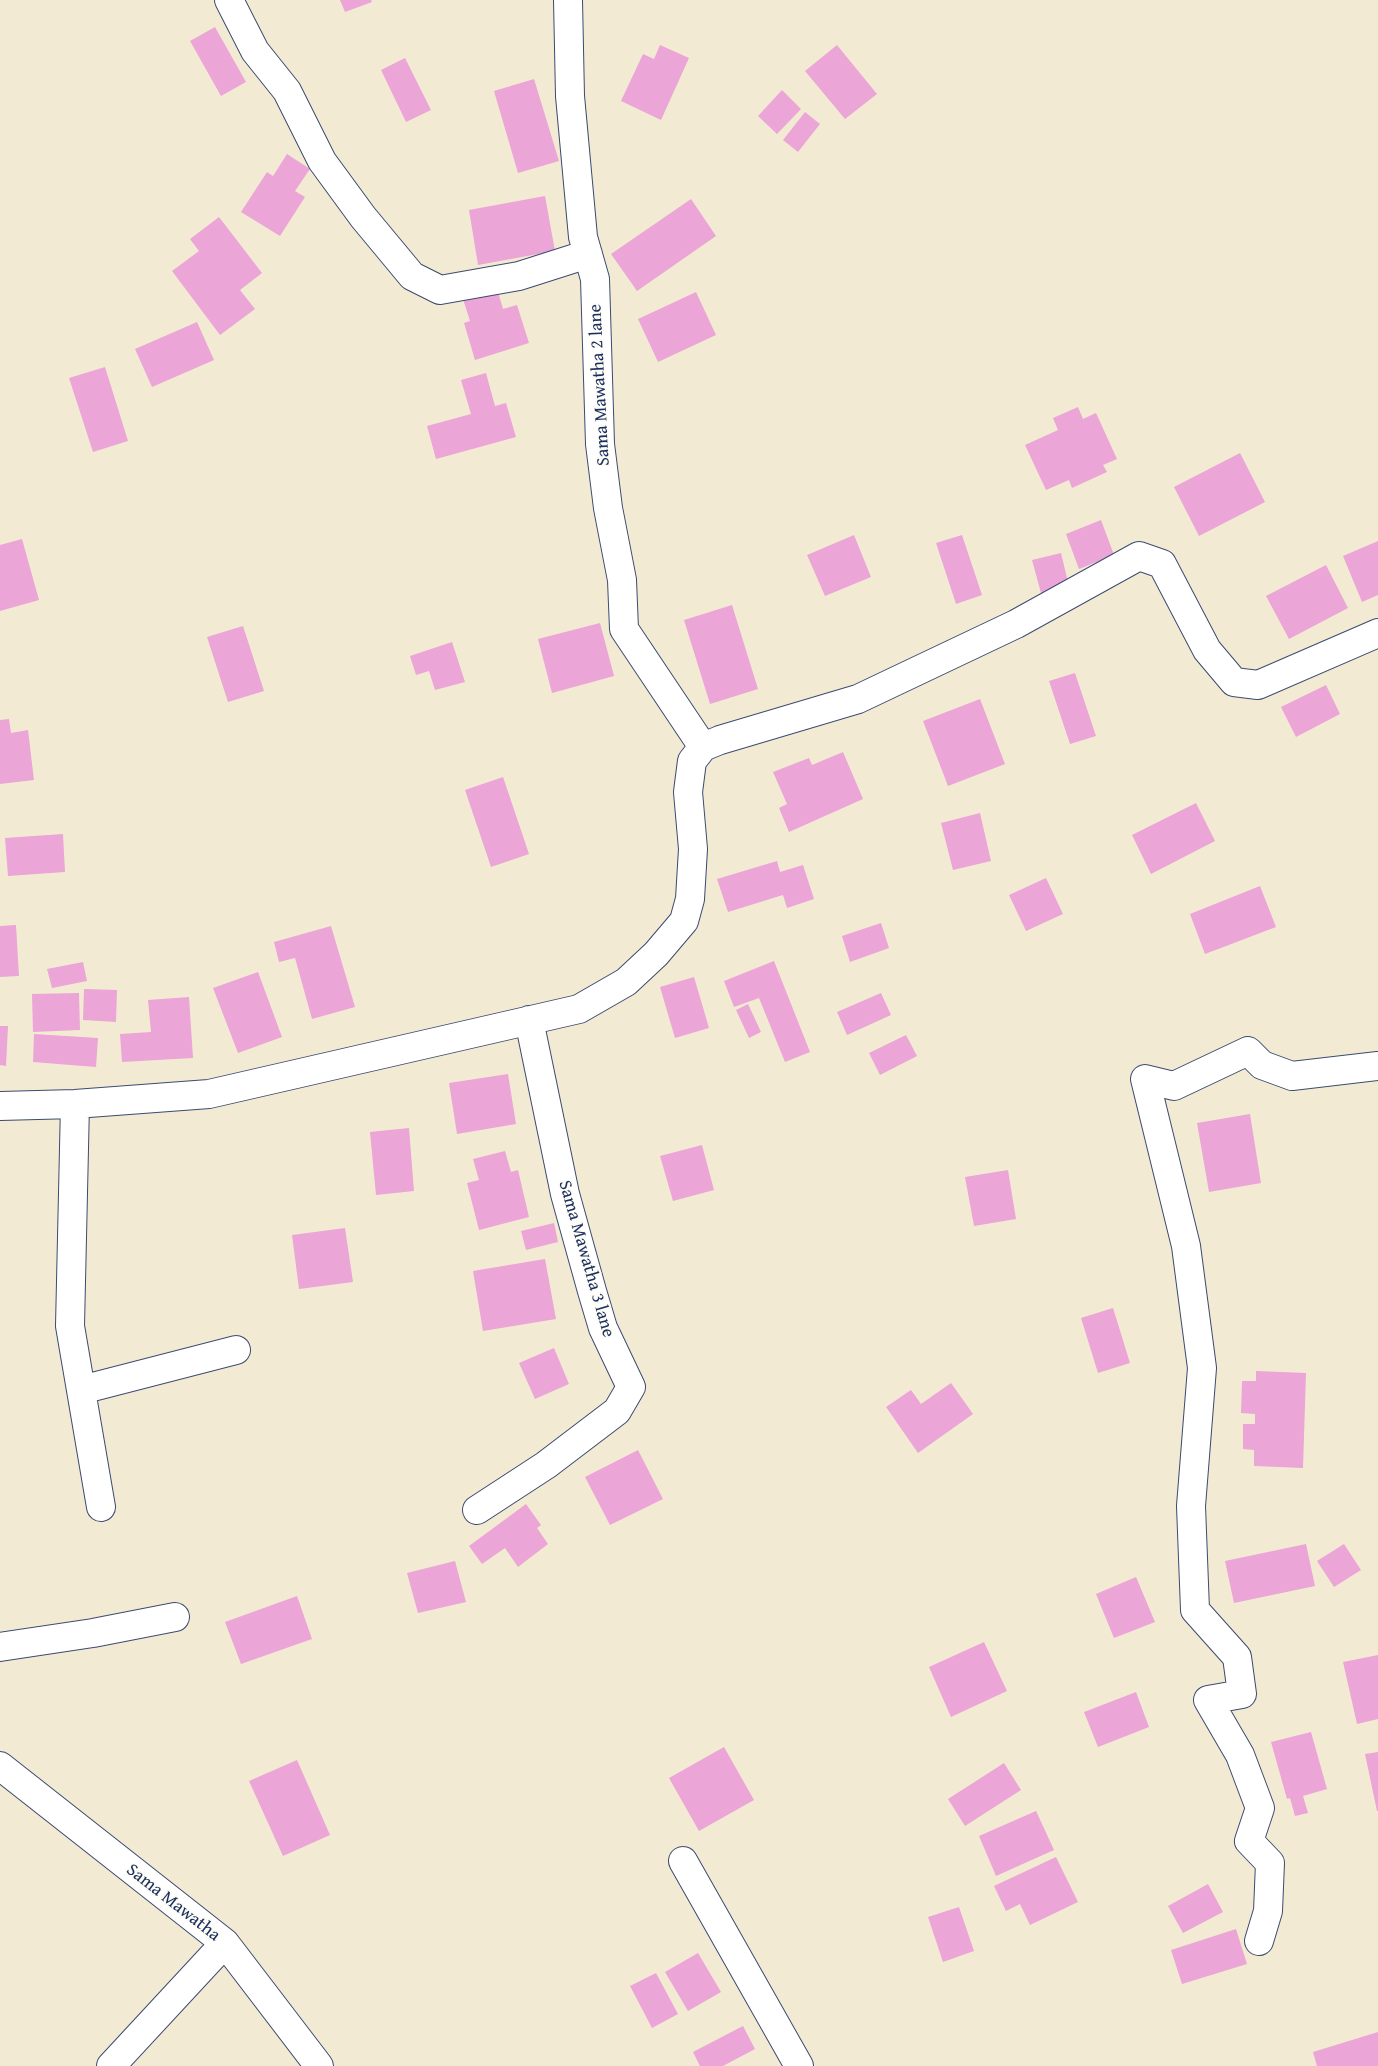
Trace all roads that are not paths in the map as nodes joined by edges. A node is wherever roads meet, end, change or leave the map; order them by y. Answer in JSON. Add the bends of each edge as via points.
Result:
{"nodes":[{"id":1,"x":229,"y":0,"type":"edge"},
{"id":2,"x":568,"y":0,"type":"edge"},
{"id":3,"x":588,"y":254,"type":"junction"},
{"id":4,"x":1378,"y":633,"type":"edge"},
{"id":5,"x":703,"y":747,"type":"junction"},
{"id":6,"x":529,"y":1020,"type":"junction"},
{"id":7,"x":1378,"y":1066,"type":"edge"},
{"id":8,"x":75,"y":1104,"type":"junction"},
{"id":9,"x":0,"y":1106,"type":"edge"},
{"id":10,"x":236,"y":1350,"type":"dead end"},
{"id":11,"x":81,"y":1390,"type":"junction"},
{"id":12,"x":101,"y":1507,"type":"dead end"},
{"id":13,"x":477,"y":1510,"type":"dead end"},
{"id":14,"x":175,"y":1617,"type":"dead end"},
{"id":15,"x":0,"y":1647,"type":"edge"},
{"id":16,"x":0,"y":1766,"type":"edge"},
{"id":17,"x":683,"y":1861,"type":"dead end"},
{"id":18,"x":1259,"y":1941,"type":"dead end"},
{"id":19,"x":224,"y":1943,"type":"junction"},
{"id":20,"x":111,"y":2066,"type":"edge"},
{"id":21,"x":319,"y":2066,"type":"edge"},
{"id":22,"x":799,"y":2066,"type":"edge"}],
"edges":[{"from":1,"to":3,"type":"street","via":[[255,51],[287,91],[322,160],[363,217],[412,276],[440,290],[519,276]]},
{"from":2,"to":3,"type":"street","name":"Sama Mawatha 2 lane","via":[[570,96]]},
{"from":3,"to":5,"type":"street","name":"Sama Mawatha 2 lane","via":[[595,279],[600,444],[622,580],[624,629]]},
{"from":4,"to":5,"type":"street","via":[[1258,685],[1234,682],[1207,650],[1162,564],[1139,556],[1016,624],[858,699]]},
{"from":5,"to":6,"type":"street","via":[[692,761],[688,792],[693,850],[690,899],[684,921],[626,982],[579,1009]]},
{"from":6,"to":8,"type":"street","via":[[210,1094]]},
{"from":6,"to":13,"type":"street","name":"Sama Mawatha 3 lane","via":[[566,1194],[590,1282],[603,1328],[631,1388],[617,1411],[546,1465]]},
{"from":7,"to":18,"type":"street","via":[[1292,1076],[1262,1065],[1248,1051],[1174,1086],[1145,1079],[1186,1246],[1202,1368],[1191,1506],[1195,1610],[1237,1657],[1242,1694],[1208,1700],[1240,1755],[1260,1808],[1249,1841],[1270,1863],[1268,1911]]},
{"from":8,"to":9,"type":"street"},
{"from":8,"to":11,"type":"street","via":[[70,1326]]},
{"from":10,"to":11,"type":"street"},
{"from":11,"to":12,"type":"street"},
{"from":14,"to":15,"type":"street"},
{"from":16,"to":19,"type":"street","name":"Sama Mawatha"},
{"from":17,"to":22,"type":"street"},
{"from":19,"to":20,"type":"street"},
{"from":19,"to":21,"type":"street","name":"Sama Mawatha"}]}
